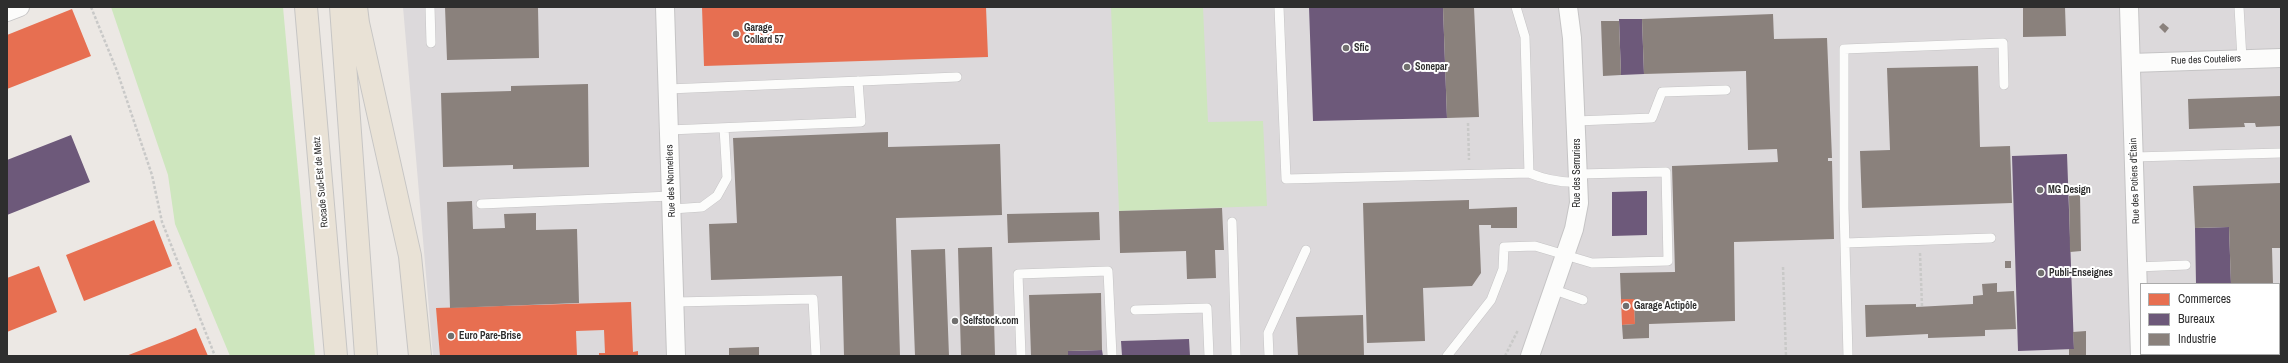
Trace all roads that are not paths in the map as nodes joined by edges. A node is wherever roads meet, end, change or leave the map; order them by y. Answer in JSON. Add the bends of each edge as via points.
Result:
{"nodes":[{"id":1,"x":20,"y":7,"type":"edge"},
{"id":2,"x":306,"y":7,"type":"edge"},
{"id":3,"x":340,"y":7,"type":"edge"},
{"id":4,"x":356,"y":7,"type":"edge"},
{"id":5,"x":430,"y":7,"type":"edge"},
{"id":6,"x":665,"y":7,"type":"edge"},
{"id":7,"x":1279,"y":7,"type":"edge"},
{"id":8,"x":1516,"y":7,"type":"edge"},
{"id":9,"x":1568,"y":7,"type":"edge"},
{"id":10,"x":2129,"y":7,"type":"edge"},
{"id":11,"x":2239,"y":7,"type":"edge"},
{"id":12,"x":7,"y":12,"type":"edge"},
{"id":13,"x":432,"y":43,"type":"dead end"},
{"id":14,"x":2281,"y":58,"type":"edge"},
{"id":15,"x":2242,"y":59,"type":"junction"},
{"id":16,"x":2131,"y":63,"type":"junction"},
{"id":17,"x":957,"y":77,"type":"dead end"},
{"id":18,"x":858,"y":81,"type":"junction"},
{"id":19,"x":2004,"y":85,"type":"dead end"},
{"id":20,"x":668,"y":89,"type":"junction"},
{"id":21,"x":1726,"y":90,"type":"dead end"},
{"id":22,"x":1576,"y":121,"type":"junction"},
{"id":23,"x":724,"y":128,"type":"junction"},
{"id":24,"x":669,"y":130,"type":"junction"},
{"id":25,"x":2281,"y":153,"type":"edge"},
{"id":26,"x":2134,"y":157,"type":"junction"},
{"id":27,"x":1529,"y":173,"type":"junction"},
{"id":28,"x":1579,"y":178,"type":"junction"},
{"id":29,"x":672,"y":202,"type":"junction"},
{"id":30,"x":481,"y":204,"type":"dead end"},
{"id":31,"x":1232,"y":222,"type":"dead end"},
{"id":32,"x":1991,"y":238,"type":"dead end"},
{"id":33,"x":1845,"y":243,"type":"junction"},
{"id":34,"x":1306,"y":250,"type":"dead end"},
{"id":35,"x":1565,"y":255,"type":"junction"},
{"id":36,"x":2186,"y":265,"type":"dead end"},
{"id":37,"x":2137,"y":267,"type":"junction"},
{"id":38,"x":1552,"y":289,"type":"junction"},
{"id":39,"x":1583,"y":300,"type":"dead end"},
{"id":40,"x":675,"y":302,"type":"junction"},
{"id":41,"x":1135,"y":310,"type":"dead end"},
{"id":42,"x":336,"y":356,"type":"edge"},
{"id":43,"x":366,"y":356,"type":"edge"},
{"id":44,"x":420,"y":356,"type":"edge"},
{"id":45,"x":676,"y":356,"type":"edge"},
{"id":46,"x":816,"y":356,"type":"edge"},
{"id":47,"x":1021,"y":356,"type":"edge"},
{"id":48,"x":1112,"y":356,"type":"edge"},
{"id":49,"x":1209,"y":356,"type":"edge"},
{"id":50,"x":1236,"y":356,"type":"edge"},
{"id":51,"x":1269,"y":356,"type":"edge"},
{"id":52,"x":1447,"y":356,"type":"edge"},
{"id":53,"x":1530,"y":356,"type":"edge"},
{"id":54,"x":1848,"y":356,"type":"edge"},
{"id":55,"x":2140,"y":356,"type":"edge"}],
"edges":[{"from":1,"to":12,"type":"street"},
{"from":2,"to":42,"type":"highway","name":"Rocade Sud-Est de Metz"},
{"from":3,"to":43,"type":"highway"},
{"from":4,"to":44,"type":"highway","via":[[410,256]]},
{"from":5,"to":13,"type":"lane"},
{"from":6,"to":20,"type":"street","name":"Rue des Nonnetiers"},
{"from":7,"to":27,"type":"lane","via":[[1286,179]]},
{"from":8,"to":27,"type":"lane","via":[[1525,37]]},
{"from":9,"to":22,"type":"street","name":"Rue des Serruriers"},
{"from":10,"to":16,"type":"street","name":"Rue des Potiers d'Étain"},
{"from":11,"to":15,"type":"lane"},
{"from":14,"to":15,"type":"street","name":"Rue des Couteliers"},
{"from":15,"to":16,"type":"street","name":"Rue des Couteliers"},
{"from":16,"to":26,"type":"street","name":"Rue des Potiers d'Étain"},
{"from":17,"to":18,"type":"lane"},
{"from":18,"to":20,"type":"lane"},
{"from":18,"to":23,"type":"lane","via":[[861,122]]},
{"from":19,"to":33,"type":"lane","via":[[2003,43],[1844,49]]},
{"from":20,"to":24,"type":"street","name":"Rue des Nonnetiers"},
{"from":21,"to":22,"type":"lane","via":[[1662,92],[1652,118]]},
{"from":22,"to":28,"type":"street","name":"Rue des Serruriers"},
{"from":23,"to":24,"type":"lane"},
{"from":23,"to":29,"type":"lane","via":[[727,178],[717,196],[702,207]]},
{"from":24,"to":29,"type":"street","name":"Rue des Nonnetiers"},
{"from":25,"to":26,"type":"lane"},
{"from":26,"to":37,"type":"street","name":"Rue des Potiers d'Étain"},
{"from":27,"to":28,"type":"lane","via":[[1557,182]]},
{"from":28,"to":35,"type":"street","name":"Rue des Serruriers","via":[[1577,218]]},
{"from":28,"to":35,"type":"lane","via":[[1666,172],[1668,260],[1592,263]]},
{"from":29,"to":30,"type":"lane"},
{"from":29,"to":40,"type":"street","name":"Rue des Nonnetiers"},
{"from":31,"to":50,"type":"lane"},
{"from":32,"to":33,"type":"lane"},
{"from":33,"to":54,"type":"lane"},
{"from":34,"to":51,"type":"lane","via":[[1268,334]]},
{"from":35,"to":38,"type":"street","name":"Rue des Serruriers"},
{"from":35,"to":52,"type":"lane","via":[[1535,246],[1504,247],[1503,268],[1491,300]]},
{"from":36,"to":37,"type":"lane"},
{"from":37,"to":55,"type":"street","name":"Rue des Potiers d'Étain"},
{"from":38,"to":39,"type":"lane"},
{"from":38,"to":53,"type":"street","name":"Rue des Serruriers"},
{"from":40,"to":45,"type":"street","name":"Rue des Nonnetiers"},
{"from":40,"to":46,"type":"lane","via":[[813,299]]},
{"from":41,"to":49,"type":"lane","via":[[1207,308]]},
{"from":47,"to":48,"type":"lane","via":[[1018,274],[1108,271]]}]}
